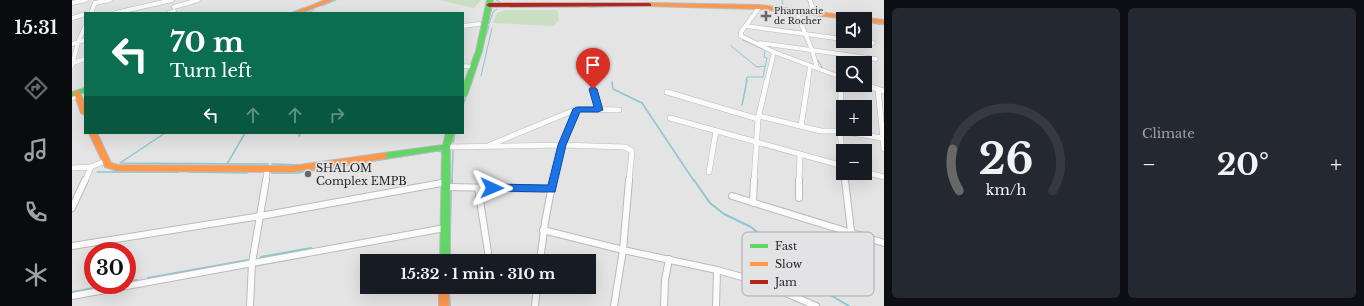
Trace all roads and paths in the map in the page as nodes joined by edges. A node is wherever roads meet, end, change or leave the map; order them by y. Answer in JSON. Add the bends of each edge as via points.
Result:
{"nodes":[{"id":1,"x":86,"y":0,"type":"edge"},
{"id":2,"x":110,"y":0,"type":"edge"},
{"id":3,"x":173,"y":0,"type":"edge"},
{"id":4,"x":198,"y":0,"type":"edge"},
{"id":5,"x":330,"y":0,"type":"edge"},
{"id":6,"x":810,"y":0,"type":"edge"},
{"id":7,"x":94,"y":2,"type":"edge"},
{"id":8,"x":72,"y":3,"type":"edge"},
{"id":9,"x":489,"y":4,"type":"edge"},
{"id":10,"x":758,"y":9,"type":"junction"},
{"id":11,"x":174,"y":11,"type":"edge"},
{"id":12,"x":91,"y":12,"type":"edge"},
{"id":13,"x":119,"y":12,"type":"edge"},
{"id":14,"x":299,"y":12,"type":"edge"},
{"id":15,"x":796,"y":12,"type":"junction"},
{"id":16,"x":814,"y":13,"type":"junction"},
{"id":17,"x":84,"y":14,"type":"edge"},
{"id":18,"x":836,"y":16,"type":"edge"},
{"id":19,"x":836,"y":17,"type":"edge"},
{"id":20,"x":72,"y":18,"type":"edge"},
{"id":21,"x":872,"y":21,"type":"edge"},
{"id":22,"x":884,"y":22,"type":"edge"},
{"id":23,"x":479,"y":24,"type":"dead end"},
{"id":24,"x":464,"y":26,"type":"edge"},
{"id":25,"x":746,"y":26,"type":"junction"},
{"id":26,"x":84,"y":29,"type":"edge"},
{"id":27,"x":805,"y":34,"type":"junction"},
{"id":28,"x":836,"y":39,"type":"edge"},
{"id":29,"x":84,"y":40,"type":"edge"},
{"id":30,"x":78,"y":42,"type":"junction"},
{"id":31,"x":755,"y":43,"type":"junction"},
{"id":32,"x":72,"y":44,"type":"edge"},
{"id":33,"x":812,"y":50,"type":"junction"},
{"id":34,"x":774,"y":52,"type":"junction"},
{"id":35,"x":84,"y":59,"type":"edge"},
{"id":36,"x":876,"y":59,"type":"dead end"},
{"id":37,"x":72,"y":65,"type":"edge"},
{"id":38,"x":464,"y":66,"type":"edge"},
{"id":39,"x":810,"y":66,"type":"junction"},
{"id":40,"x":474,"y":67,"type":"junction"},
{"id":41,"x":817,"y":68,"type":"junction"},
{"id":42,"x":836,"y":75,"type":"edge"},
{"id":43,"x":872,"y":87,"type":"edge"},
{"id":44,"x":593,"y":89,"type":"dead end"},
{"id":45,"x":878,"y":89,"type":"junction"},
{"id":46,"x":884,"y":91,"type":"edge"},
{"id":47,"x":464,"y":92,"type":"edge"},
{"id":48,"x":667,"y":92,"type":"dead end"},
{"id":49,"x":77,"y":94,"type":"edge"},
{"id":50,"x":577,"y":109,"type":"junction"},
{"id":51,"x":598,"y":110,"type":"junction"},
{"id":52,"x":618,"y":110,"type":"dead end"},
{"id":53,"x":84,"y":111,"type":"edge"},
{"id":54,"x":670,"y":118,"type":"dead end"},
{"id":55,"x":758,"y":118,"type":"junction"},
{"id":56,"x":802,"y":126,"type":"junction"},
{"id":57,"x":716,"y":131,"type":"junction"},
{"id":58,"x":836,"y":131,"type":"edge"},
{"id":59,"x":93,"y":134,"type":"edge"},
{"id":60,"x":450,"y":134,"type":"edge"},
{"id":61,"x":870,"y":136,"type":"edge"},
{"id":62,"x":882,"y":138,"type":"junction"},
{"id":63,"x":755,"y":141,"type":"junction"},
{"id":64,"x":562,"y":145,"type":"junction"},
{"id":65,"x":446,"y":147,"type":"junction"},
{"id":66,"x":486,"y":147,"type":"junction"},
{"id":67,"x":884,"y":149,"type":"edge"},
{"id":68,"x":800,"y":154,"type":"junction"},
{"id":69,"x":105,"y":161,"type":"junction"},
{"id":70,"x":836,"y":164,"type":"edge"},
{"id":71,"x":91,"y":167,"type":"junction"},
{"id":72,"x":72,"y":168,"type":"edge"},
{"id":73,"x":267,"y":170,"type":"junction"},
{"id":74,"x":709,"y":172,"type":"dead end"},
{"id":75,"x":872,"y":174,"type":"edge"},
{"id":76,"x":884,"y":178,"type":"edge"},
{"id":77,"x":845,"y":180,"type":"edge"},
{"id":78,"x":447,"y":185,"type":"junction"},
{"id":79,"x":478,"y":188,"type":"junction"},
{"id":80,"x":552,"y":189,"type":"junction"},
{"id":81,"x":732,"y":196,"type":"dead end"},
{"id":82,"x":799,"y":198,"type":"dead end"},
{"id":83,"x":753,"y":203,"type":"junction"},
{"id":84,"x":72,"y":208,"type":"edge"},
{"id":85,"x":261,"y":216,"type":"junction"},
{"id":86,"x":445,"y":228,"type":"junction"},
{"id":87,"x":543,"y":230,"type":"junction"},
{"id":88,"x":848,"y":232,"type":"edge"},
{"id":89,"x":851,"y":232,"type":"edge"},
{"id":90,"x":874,"y":240,"type":"edge"},
{"id":91,"x":884,"y":243,"type":"edge"},
{"id":92,"x":72,"y":246,"type":"edge"},
{"id":93,"x":623,"y":250,"type":"junction"},
{"id":94,"x":488,"y":252,"type":"dead end"},
{"id":95,"x":444,"y":254,"type":"edge"},
{"id":96,"x":541,"y":254,"type":"edge"},
{"id":97,"x":669,"y":259,"type":"junction"},
{"id":98,"x":252,"y":263,"type":"junction"},
{"id":99,"x":717,"y":270,"type":"junction"},
{"id":100,"x":742,"y":277,"type":"edge"},
{"id":101,"x":443,"y":294,"type":"edge"},
{"id":102,"x":536,"y":294,"type":"edge"},
{"id":103,"x":72,"y":296,"type":"edge"},
{"id":104,"x":793,"y":296,"type":"edge"},
{"id":105,"x":442,"y":305,"type":"edge"},
{"id":106,"x":250,"y":306,"type":"edge"},
{"id":107,"x":535,"y":306,"type":"edge"},
{"id":108,"x":614,"y":306,"type":"edge"},
{"id":109,"x":664,"y":306,"type":"edge"},
{"id":110,"x":716,"y":306,"type":"edge"},
{"id":111,"x":816,"y":306,"type":"edge"}],
"edges":[{"from":1,"to":8,"type":"street"},
{"from":2,"to":7,"type":"street"},
{"from":3,"to":11,"type":"street"},
{"from":3,"to":13,"type":"street"},
{"from":4,"to":11,"type":"street"},
{"from":5,"to":14,"type":"main road"},
{"from":6,"to":16,"type":"street"},
{"from":7,"to":12,"type":"street"},
{"from":9,"to":10,"type":"main road"},
{"from":9,"to":15,"type":"main road","via":[[700,4]]},
{"from":9,"to":40,"type":"main road"},
{"from":10,"to":15,"type":"main road"},
{"from":10,"to":25,"type":"street"},
{"from":15,"to":16,"type":"main road"},
{"from":15,"to":19,"type":"main road"},
{"from":15,"to":27,"type":"street"},
{"from":16,"to":18,"type":"main road"},
{"from":17,"to":20,"type":"street"},
{"from":21,"to":22,"type":"main road"},
{"from":23,"to":24,"type":"street"},
{"from":25,"to":27,"type":"street"},
{"from":25,"to":31,"type":"street","via":[[741,36]]},
{"from":26,"to":30,"type":"street"},
{"from":27,"to":28,"type":"street"},
{"from":27,"to":33,"type":"street"},
{"from":29,"to":30,"type":"street"},
{"from":30,"to":32,"type":"street"},
{"from":30,"to":37,"type":"street"},
{"from":31,"to":33,"type":"street"},
{"from":31,"to":34,"type":"street"},
{"from":33,"to":36,"type":"street"},
{"from":33,"to":41,"type":"street"},
{"from":34,"to":39,"type":"street"},
{"from":34,"to":55,"type":"street"},
{"from":35,"to":37,"type":"street"},
{"from":38,"to":40,"type":"street"},
{"from":39,"to":41,"type":"street"},
{"from":39,"to":56,"type":"street"},
{"from":40,"to":47,"type":"main road"},
{"from":41,"to":42,"type":"street"},
{"from":43,"to":45,"type":"street"},
{"from":44,"to":51,"type":"street"},
{"from":45,"to":46,"type":"street"},
{"from":45,"to":62,"type":"street"},
{"from":48,"to":55,"type":"street"},
{"from":49,"to":53,"type":"main road"},
{"from":50,"to":51,"type":"street"},
{"from":50,"to":64,"type":"street"},
{"from":50,"to":66,"type":"street"},
{"from":51,"to":52,"type":"street"},
{"from":54,"to":57,"type":"street"},
{"from":55,"to":56,"type":"street"},
{"from":55,"to":63,"type":"street"},
{"from":56,"to":58,"type":"street","via":[[821,131]]},
{"from":57,"to":63,"type":"street"},
{"from":57,"to":74,"type":"street"},
{"from":59,"to":69,"type":"main road"},
{"from":60,"to":65,"type":"main road"},
{"from":61,"to":62,"type":"street"},
{"from":62,"to":67,"type":"street"},
{"from":63,"to":68,"type":"street"},
{"from":63,"to":83,"type":"street"},
{"from":64,"to":66,"type":"street"},
{"from":64,"to":80,"type":"street"},
{"from":64,"to":93,"type":"street","via":[[622,146],[632,151]]},
{"from":65,"to":66,"type":"street"},
{"from":65,"to":73,"type":"main road","via":[[300,169]]},
{"from":65,"to":78,"type":"main road"},
{"from":68,"to":70,"type":"street"},
{"from":68,"to":82,"type":"street"},
{"from":69,"to":71,"type":"street"},
{"from":69,"to":73,"type":"main road","via":[[108,165],[118,168]]},
{"from":71,"to":72,"type":"street"},
{"from":71,"to":84,"type":"street"},
{"from":73,"to":85,"type":"street"},
{"from":75,"to":76,"type":"street"},
{"from":77,"to":89,"type":"street"},
{"from":78,"to":79,"type":"street"},
{"from":78,"to":85,"type":"street"},
{"from":78,"to":86,"type":"main road"},
{"from":79,"to":80,"type":"street"},
{"from":79,"to":94,"type":"street"},
{"from":80,"to":87,"type":"street"},
{"from":81,"to":83,"type":"street"},
{"from":83,"to":88,"type":"street"},
{"from":85,"to":92,"type":"street"},
{"from":85,"to":98,"type":"street"},
{"from":86,"to":95,"type":"main road"},
{"from":86,"to":98,"type":"street"},
{"from":87,"to":93,"type":"street"},
{"from":87,"to":96,"type":"street"},
{"from":90,"to":91,"type":"street"},
{"from":93,"to":97,"type":"street"},
{"from":93,"to":108,"type":"street"},
{"from":97,"to":99,"type":"street"},
{"from":97,"to":109,"type":"street"},
{"from":98,"to":103,"type":"street"},
{"from":98,"to":106,"type":"street"},
{"from":99,"to":100,"type":"street"},
{"from":99,"to":110,"type":"street"},
{"from":101,"to":105,"type":"main road"},
{"from":102,"to":107,"type":"street"},
{"from":104,"to":111,"type":"street"}]}
